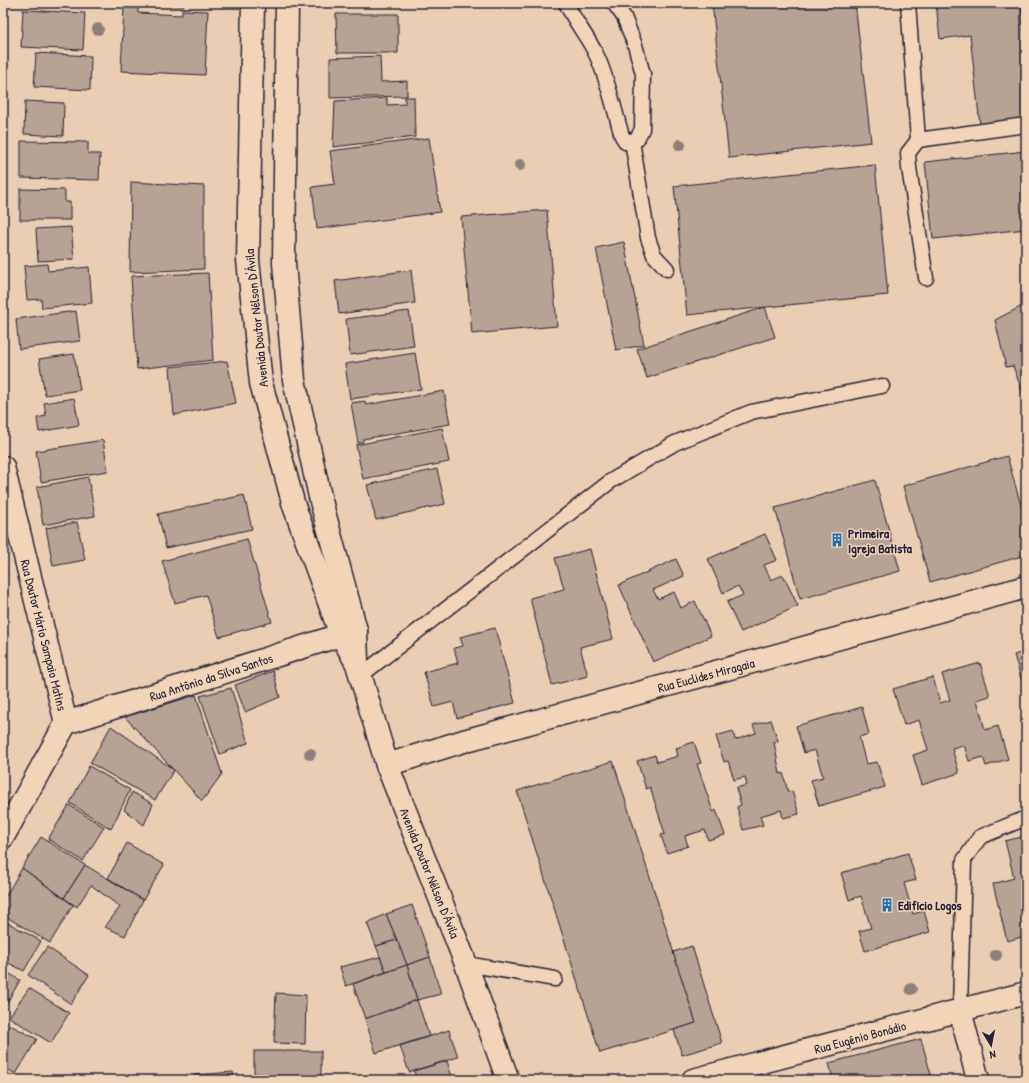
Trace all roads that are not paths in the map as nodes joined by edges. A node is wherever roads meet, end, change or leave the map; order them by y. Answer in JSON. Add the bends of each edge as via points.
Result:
{"nodes":[{"id":1,"x":253,"y":3,"type":"edge"},
{"id":2,"x":287,"y":3,"type":"edge"},
{"id":3,"x":566,"y":3,"type":"edge"},
{"id":4,"x":614,"y":3,"type":"edge"},
{"id":5,"x":908,"y":3,"type":"edge"},
{"id":6,"x":1026,"y":125,"type":"edge"},
{"id":7,"x":918,"y":140,"type":"junction"},
{"id":8,"x":632,"y":141,"type":"junction"},
{"id":9,"x":667,"y":269,"type":"dead end"},
{"id":10,"x":926,"y":278,"type":"dead end"},
{"id":11,"x":882,"y":386,"type":"dead end"},
{"id":12,"x":3,"y":467,"type":"edge"},
{"id":13,"x":1026,"y":587,"type":"edge"},
{"id":14,"x":348,"y":633,"type":"junction"},
{"id":15,"x":358,"y":670,"type":"junction"},
{"id":16,"x":66,"y":723,"type":"junction"},
{"id":17,"x":387,"y":765,"type":"junction"},
{"id":18,"x":1026,"y":818,"type":"edge"},
{"id":19,"x":3,"y":837,"type":"edge"},
{"id":20,"x":466,"y":964,"type":"junction"},
{"id":21,"x":555,"y":979,"type":"dead end"},
{"id":22,"x":1026,"y":993,"type":"edge"},
{"id":23,"x":960,"y":1010,"type":"junction"},
{"id":24,"x":508,"y":1080,"type":"edge"},
{"id":25,"x":693,"y":1080,"type":"edge"},
{"id":26,"x":978,"y":1080,"type":"edge"}],
"edges":[{"from":1,"to":14,"type":"street","name":"Avenida Doutor Nélson D'Ávila","via":[[248,260],[261,383],[294,506]]},
{"from":2,"to":14,"type":"street","name":"Avenida Doutor Nélson D'Ávila","via":[[284,263],[294,380]]},
{"from":3,"to":8,"type":"lane","via":[[574,21],[596,53],[622,136],[626,142]]},
{"from":4,"to":8,"type":"lane","via":[[624,17],[643,74],[642,129],[637,139]]},
{"from":5,"to":7,"type":"lane"},
{"from":6,"to":7,"type":"lane"},
{"from":7,"to":10,"type":"lane","via":[[908,153]]},
{"from":8,"to":9,"type":"lane","via":[[648,238],[654,255]]},
{"from":11,"to":15,"type":"lane","via":[[751,412],[675,443],[610,481]]},
{"from":12,"to":16,"type":"street","name":"Rua Doutor Mário Sampaio Matins"},
{"from":13,"to":17,"type":"street","name":"Rua Euclides Miragaia","via":[[468,740]]},
{"from":14,"to":15,"type":"street","name":"Avenida Doutor Nélson D'Ávila"},
{"from":14,"to":16,"type":"street","name":"Rua Antônio da Silva Santos"},
{"from":15,"to":17,"type":"street","name":"Avenida Doutor Nélson D'Ávila"},
{"from":16,"to":19,"type":"street","name":"Rua Doutor Mário Sampaio Matins"},
{"from":17,"to":20,"type":"street","name":"Avenida Doutor Nélson D'Ávila"},
{"from":18,"to":23,"type":"lane","via":[[980,837],[964,860]]},
{"from":20,"to":21,"type":"lane"},
{"from":20,"to":24,"type":"street","name":"Avenida Doutor Nélson D'Ávila"},
{"from":22,"to":23,"type":"street","name":"Rua Eugênio Bonádio"},
{"from":23,"to":25,"type":"street","name":"Rua Eugênio Bonádio"},
{"from":23,"to":26,"type":"street"}]}
